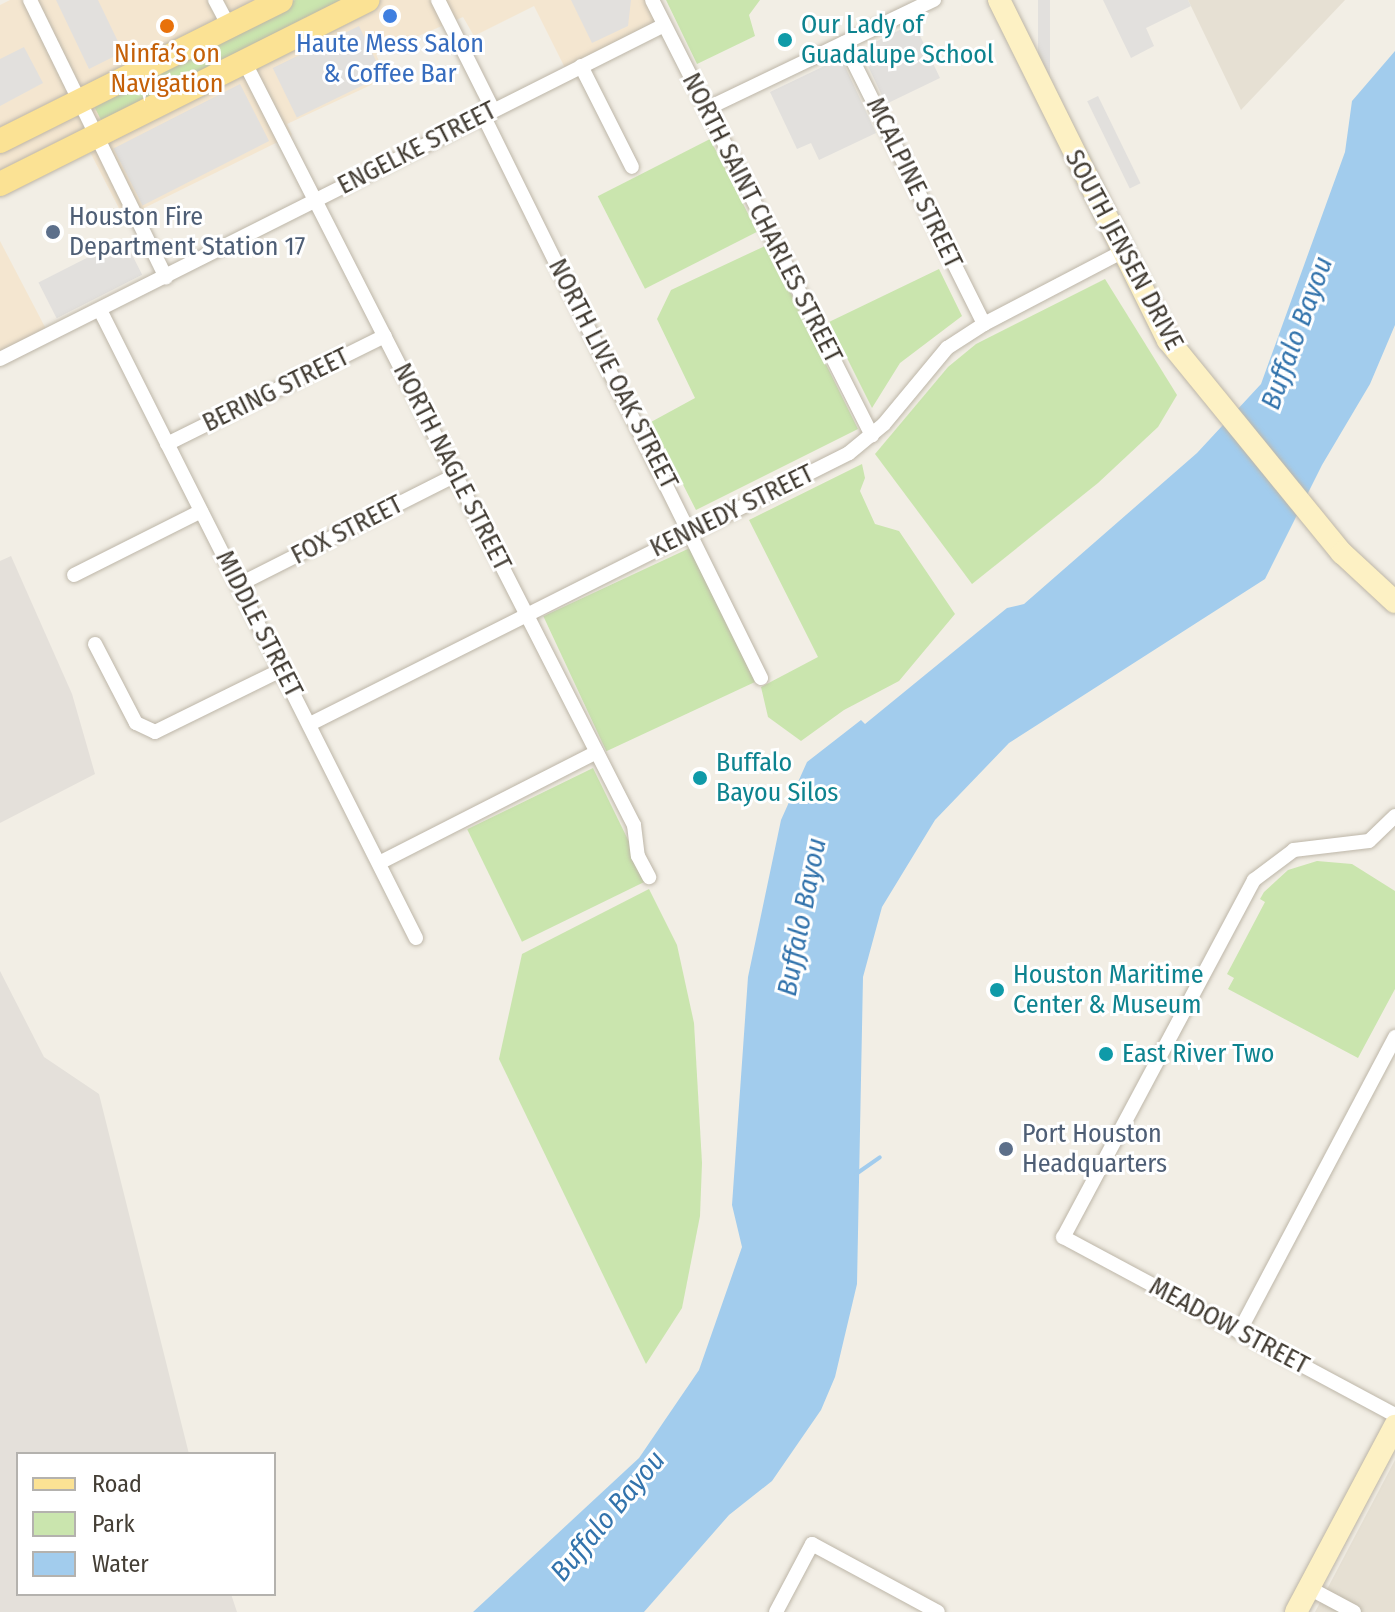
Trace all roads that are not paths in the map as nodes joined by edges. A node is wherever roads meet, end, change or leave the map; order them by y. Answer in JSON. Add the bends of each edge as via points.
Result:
{"nodes":[{"id":1,"x":30,"y":0,"type":"edge"},
{"id":2,"x":215,"y":0,"type":"edge"},
{"id":3,"x":281,"y":0,"type":"edge"},
{"id":4,"x":367,"y":0,"type":"edge"},
{"id":5,"x":438,"y":0,"type":"edge"},
{"id":6,"x":652,"y":0,"type":"edge"},
{"id":7,"x":934,"y":0,"type":"edge"},
{"id":8,"x":999,"y":0,"type":"edge"},
{"id":9,"x":664,"y":25,"type":"junction"},
{"id":10,"x":229,"y":26,"type":"junction"},
{"id":11,"x":844,"y":43,"type":"junction"},
{"id":12,"x":244,"y":61,"type":"junction"},
{"id":13,"x":581,"y":66,"type":"junction"},
{"id":14,"x":79,"y":101,"type":"junction"},
{"id":15,"x":706,"y":109,"type":"junction"},
{"id":16,"x":488,"y":113,"type":"junction"},
{"id":17,"x":97,"y":135,"type":"junction"},
{"id":18,"x":0,"y":141,"type":"edge"},
{"id":19,"x":632,"y":167,"type":"dead end"},
{"id":20,"x":0,"y":184,"type":"edge"},
{"id":21,"x":317,"y":199,"type":"junction"},
{"id":22,"x":1120,"y":253,"type":"junction"},
{"id":23,"x":166,"y":277,"type":"junction"},
{"id":24,"x":100,"y":310,"type":"junction"},
{"id":25,"x":984,"y":324,"type":"junction"},
{"id":26,"x":385,"y":336,"type":"junction"},
{"id":27,"x":0,"y":359,"type":"edge"},
{"id":28,"x":872,"y":436,"type":"junction"},
{"id":29,"x":167,"y":444,"type":"junction"},
{"id":30,"x":456,"y":475,"type":"junction"},
{"id":31,"x":201,"y":511,"type":"junction"},
{"id":32,"x":692,"y":531,"type":"junction"},
{"id":33,"x":74,"y":575,"type":"dead end"},
{"id":34,"x":238,"y":585,"type":"junction"},
{"id":35,"x":1395,"y":602,"type":"edge"},
{"id":36,"x":525,"y":612,"type":"junction"},
{"id":37,"x":95,"y":644,"type":"dead end"},
{"id":38,"x":281,"y":670,"type":"junction"},
{"id":39,"x":761,"y":678,"type":"dead end"},
{"id":40,"x":310,"y":724,"type":"junction"},
{"id":41,"x":597,"y":752,"type":"junction"},
{"id":42,"x":1395,"y":816,"type":"edge"},
{"id":43,"x":381,"y":862,"type":"junction"},
{"id":44,"x":649,"y":877,"type":"dead end"},
{"id":45,"x":416,"y":938,"type":"dead end"},
{"id":46,"x":1395,"y":1037,"type":"edge"},
{"id":47,"x":1239,"y":1332,"type":"junction"},
{"id":48,"x":1395,"y":1415,"type":"edge"},
{"id":49,"x":1395,"y":1426,"type":"edge"},
{"id":50,"x":1309,"y":1588,"type":"junction"},
{"id":51,"x":776,"y":1612,"type":"edge"},
{"id":52,"x":938,"y":1612,"type":"edge"},
{"id":53,"x":1296,"y":1612,"type":"edge"},
{"id":54,"x":1354,"y":1612,"type":"edge"}],
"edges":[{"from":1,"to":14,"type":"street"},
{"from":2,"to":10,"type":"street"},
{"from":3,"to":10,"type":"main road"},
{"from":4,"to":12,"type":"main road"},
{"from":5,"to":16,"type":"street","name":"NORTH LIVE OAK STREET"},
{"from":6,"to":9,"type":"street","name":"NORTH SAINT CHARLES STREET"},
{"from":7,"to":11,"type":"street"},
{"from":8,"to":22,"type":"main road","name":"SOUTH JENSEN DRIVE"},
{"from":9,"to":13,"type":"street","name":"ENGELKE STREET"},
{"from":9,"to":15,"type":"street","name":"NORTH SAINT CHARLES STREET"},
{"from":10,"to":14,"type":"main road"},
{"from":11,"to":15,"type":"street"},
{"from":11,"to":25,"type":"street","name":"MCALPINE STREET"},
{"from":12,"to":17,"type":"main road"},
{"from":12,"to":21,"type":"street","name":"NORTH NAGLE STREET"},
{"from":13,"to":16,"type":"street","name":"ENGELKE STREET"},
{"from":13,"to":19,"type":"street"},
{"from":14,"to":17,"type":"street"},
{"from":14,"to":18,"type":"main road"},
{"from":15,"to":28,"type":"street","name":"NORTH SAINT CHARLES STREET"},
{"from":16,"to":21,"type":"street","name":"ENGELKE STREET"},
{"from":16,"to":32,"type":"street","name":"NORTH LIVE OAK STREET"},
{"from":17,"to":20,"type":"main road"},
{"from":17,"to":23,"type":"street"},
{"from":21,"to":23,"type":"street","name":"ENGELKE STREET"},
{"from":21,"to":26,"type":"street","name":"NORTH NAGLE STREET"},
{"from":22,"to":25,"type":"street","name":"KENNEDY STREET"},
{"from":22,"to":35,"type":"main road","name":"SOUTH JENSEN DRIVE","via":[[1185,366],[1342,553]]},
{"from":23,"to":24,"type":"street","name":"ENGELKE STREET"},
{"from":24,"to":27,"type":"street","name":"ENGELKE STREET"},
{"from":24,"to":29,"type":"street","name":"MIDDLE STREET"},
{"from":25,"to":28,"type":"street","name":"KENNEDY STREET","via":[[947,348]]},
{"from":26,"to":29,"type":"street","name":"BERING STREET"},
{"from":26,"to":30,"type":"street","name":"NORTH NAGLE STREET"},
{"from":28,"to":32,"type":"street","name":"KENNEDY STREET"},
{"from":29,"to":31,"type":"street","name":"MIDDLE STREET"},
{"from":30,"to":34,"type":"street","name":"FOX STREET"},
{"from":30,"to":36,"type":"street","name":"NORTH NAGLE STREET"},
{"from":31,"to":33,"type":"street"},
{"from":31,"to":34,"type":"street","name":"MIDDLE STREET"},
{"from":32,"to":36,"type":"street","name":"KENNEDY STREET"},
{"from":32,"to":39,"type":"street","name":"NORTH LIVE OAK STREET"},
{"from":34,"to":38,"type":"street","name":"MIDDLE STREET"},
{"from":36,"to":40,"type":"street","name":"KENNEDY STREET"},
{"from":36,"to":41,"type":"street","name":"NORTH NAGLE STREET"},
{"from":37,"to":38,"type":"street","via":[[136,723],[155,732]]},
{"from":38,"to":40,"type":"street","name":"MIDDLE STREET"},
{"from":40,"to":43,"type":"street","name":"MIDDLE STREET"},
{"from":41,"to":43,"type":"street"},
{"from":41,"to":44,"type":"street","name":"NORTH NAGLE STREET","via":[[634,825],[638,856]]},
{"from":42,"to":47,"type":"street","name":"MEADOW STREET","via":[[1372,839],[1294,850],[1254,880],[1063,1237]]},
{"from":43,"to":45,"type":"street","name":"MIDDLE STREET"},
{"from":46,"to":47,"type":"street"},
{"from":47,"to":48,"type":"street","name":"MEADOW STREET"},
{"from":49,"to":50,"type":"main road"},
{"from":50,"to":53,"type":"main road"},
{"from":50,"to":54,"type":"street"},
{"from":51,"to":52,"type":"street","via":[[812,1544]]}]}
